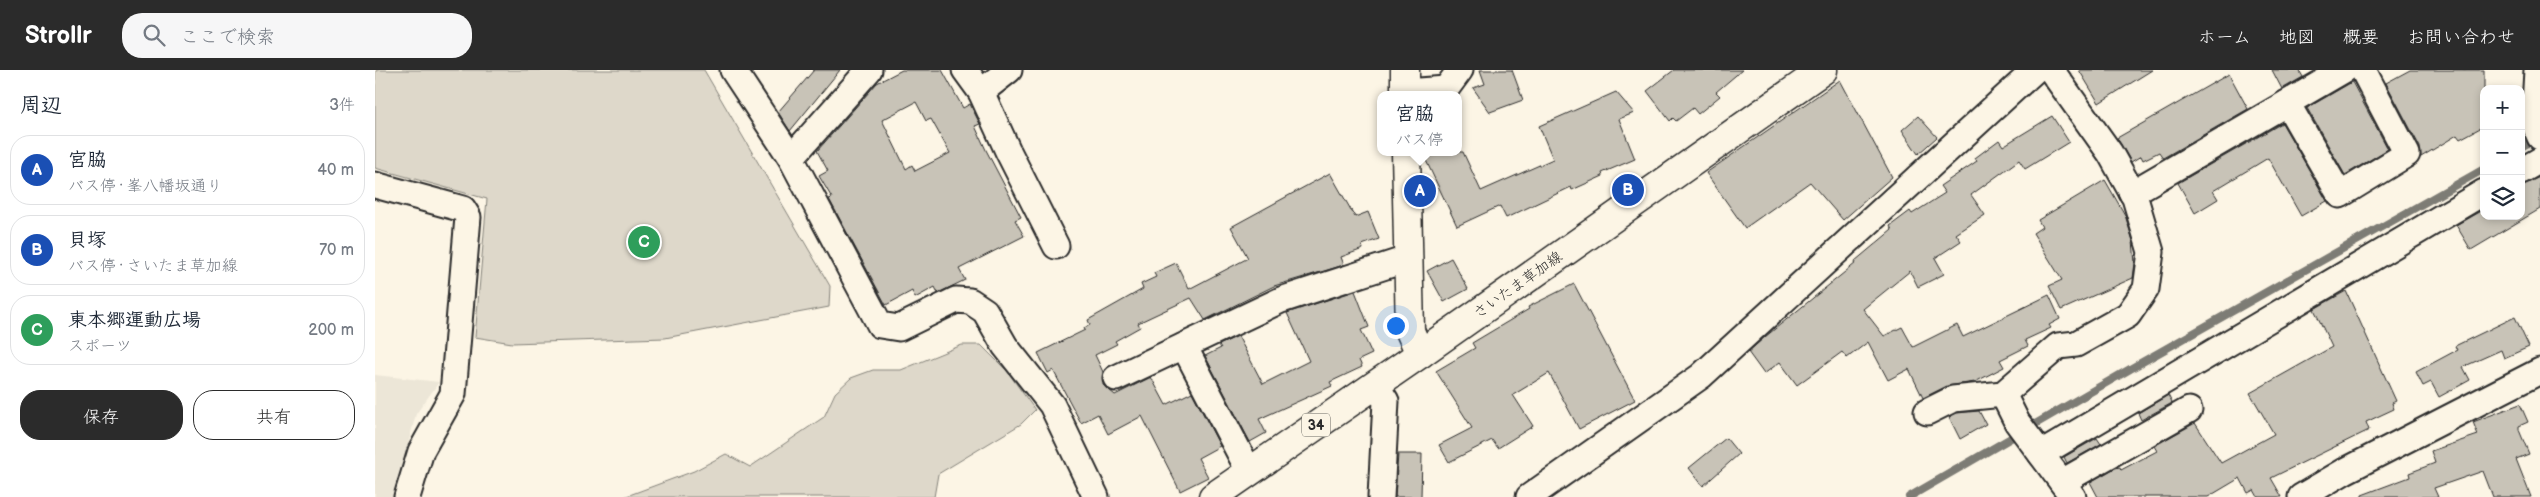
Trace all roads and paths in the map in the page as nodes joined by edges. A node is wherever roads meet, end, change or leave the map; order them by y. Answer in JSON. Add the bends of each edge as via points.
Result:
{"nodes":[{"id":1,"x":733,"y":70,"type":"edge"},
{"id":2,"x":869,"y":70,"type":"edge"},
{"id":3,"x":965,"y":70,"type":"edge"},
{"id":4,"x":1009,"y":70,"type":"edge"},
{"id":5,"x":1460,"y":70,"type":"edge"},
{"id":6,"x":1823,"y":70,"type":"edge"},
{"id":7,"x":2035,"y":70,"type":"edge"},
{"id":8,"x":2051,"y":70,"type":"edge"},
{"id":9,"x":2344,"y":70,"type":"edge"},
{"id":10,"x":2363,"y":70,"type":"edge"},
{"id":11,"x":2537,"y":70,"type":"edge"},
{"id":12,"x":1405,"y":86,"type":"edge"},
{"id":13,"x":981,"y":92,"type":"junction"},
{"id":14,"x":2538,"y":96,"type":"edge"},
{"id":15,"x":2287,"y":103,"type":"junction"},
{"id":16,"x":2538,"y":133,"type":"edge"},
{"id":17,"x":1406,"y":156,"type":"edge"},
{"id":18,"x":791,"y":158,"type":"junction"},
{"id":19,"x":2540,"y":160,"type":"edge"},
{"id":20,"x":2525,"y":169,"type":"edge"},
{"id":21,"x":375,"y":185,"type":"edge"},
{"id":22,"x":2132,"y":193,"type":"junction"},
{"id":23,"x":2480,"y":194,"type":"edge"},
{"id":24,"x":1056,"y":246,"type":"dead end"},
{"id":25,"x":1407,"y":258,"type":"junction"},
{"id":26,"x":1184,"y":346,"type":"junction"},
{"id":27,"x":1421,"y":354,"type":"junction"},
{"id":28,"x":2540,"y":371,"type":"edge"},
{"id":29,"x":1116,"y":378,"type":"dead end"},
{"id":30,"x":1376,"y":385,"type":"junction"},
{"id":31,"x":2003,"y":394,"type":"junction"},
{"id":32,"x":2189,"y":410,"type":"dead end"},
{"id":33,"x":1927,"y":412,"type":"dead end"},
{"id":34,"x":2029,"y":438,"type":"junction"},
{"id":35,"x":1249,"y":471,"type":"junction"},
{"id":36,"x":2067,"y":489,"type":"edge"},
{"id":37,"x":407,"y":497,"type":"edge"},
{"id":38,"x":1096,"y":497,"type":"edge"},
{"id":39,"x":1213,"y":497,"type":"edge"},
{"id":40,"x":1381,"y":497,"type":"edge"},
{"id":41,"x":1529,"y":497,"type":"edge"},
{"id":42,"x":2301,"y":497,"type":"edge"}],
"edges":[{"from":1,"to":18,"type":"street"},
{"from":2,"to":18,"type":"street"},
{"from":3,"to":13,"type":"street"},
{"from":4,"to":13,"type":"street"},
{"from":5,"to":12,"type":"street","via":[[1446,90]]},
{"from":6,"to":27,"type":"main road","name":"さいたま草加線","number":"34"},
{"from":7,"to":41,"type":"street","via":[[1701,376]]},
{"from":8,"to":22,"type":"street","via":[[2110,153]]},
{"from":9,"to":15,"type":"street"},
{"from":10,"to":15,"type":"street","via":[[2407,154],[2340,195]]},
{"from":11,"to":14,"type":"street"},
{"from":13,"to":24,"type":"street"},
{"from":14,"to":16,"type":"street","via":[[2534,123]]},
{"from":15,"to":22,"type":"street"},
{"from":17,"to":25,"type":"main road"},
{"from":18,"to":38,"type":"street","via":[[880,326],[899,328],[956,300],[970,301],[985,311],[1005,346],[1052,405]]},
{"from":19,"to":20,"type":"street"},
{"from":21,"to":37,"type":"street","via":[[463,209],[468,217],[453,394],[421,451]]},
{"from":22,"to":31,"type":"street","via":[[2151,252],[2146,288],[2128,315],[2076,344],[2058,346]]},
{"from":23,"to":34,"type":"street","via":[[2060,441]]},
{"from":25,"to":26,"type":"street","via":[[1281,300]]},
{"from":25,"to":27,"type":"main road","via":[[1410,331]]},
{"from":26,"to":29,"type":"street"},
{"from":26,"to":35,"type":"street"},
{"from":27,"to":30,"type":"main road","name":"さいたま草加線","number":"34"},
{"from":28,"to":42,"type":"street"},
{"from":30,"to":35,"type":"main road","name":"さいたま草加線","number":"34"},
{"from":30,"to":40,"type":"street","via":[[1386,401]]},
{"from":31,"to":33,"type":"street","via":[[1953,399]]},
{"from":31,"to":34,"type":"street"},
{"from":32,"to":36,"type":"street"},
{"from":34,"to":36,"type":"street"},
{"from":35,"to":39,"type":"main road","name":"さいたま草加線","number":"34"}]}
